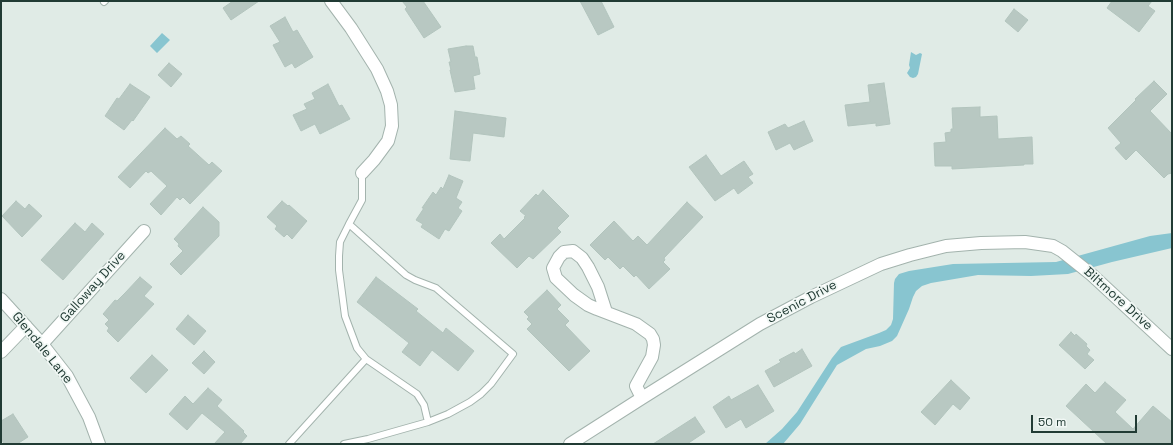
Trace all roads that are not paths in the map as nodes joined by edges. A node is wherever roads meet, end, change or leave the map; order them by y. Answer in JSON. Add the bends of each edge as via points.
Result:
{"nodes":[{"id":1,"x":331,"y":1,"type":"edge"},
{"id":2,"x":362,"y":173,"type":"joint"},
{"id":3,"x":349,"y":224,"type":"junction"},
{"id":4,"x":144,"y":231,"type":"dead end"},
{"id":5,"x":1065,"y":253,"type":"joint"},
{"id":6,"x":1,"y":299,"type":"edge"},
{"id":7,"x":606,"y":312,"type":"junction"},
{"id":8,"x":26,"y":326,"type":"junction"},
{"id":9,"x":42,"y":344,"type":"junction"},
{"id":10,"x":1172,"y":349,"type":"edge"},
{"id":11,"x":1,"y":352,"type":"edge"},
{"id":12,"x":366,"y":359,"type":"junction"},
{"id":13,"x":642,"y":398,"type":"junction"},
{"id":14,"x":428,"y":422,"type":"junction"},
{"id":15,"x":99,"y":444,"type":"edge"},
{"id":16,"x":289,"y":444,"type":"edge"},
{"id":17,"x":344,"y":444,"type":"edge"},
{"id":18,"x":570,"y":444,"type":"edge"}],
"edges":[{"from":1,"to":2,"type":"street","via":[[377,69],[391,105],[392,126],[388,141]]},
{"from":2,"to":3,"type":"lane","via":[[362,200]]},
{"from":3,"to":12,"type":"lane","via":[[340,242],[339,270],[345,316],[357,348]]},
{"from":3,"to":14,"type":"lane","via":[[402,272],[436,288],[513,354],[481,394],[448,414]]},
{"from":4,"to":9,"type":"street","name":"Galloway Drive"},
{"from":5,"to":10,"type":"street","name":"Biltmore Drive"},
{"from":5,"to":13,"type":"street","name":"Scenic Drive","via":[[1053,246],[1025,242],[981,243],[946,246],[881,264],[760,324]]},
{"from":6,"to":8,"type":"street","name":"Glendale Lane"},
{"from":7,"to":7,"type":"street","via":[[588,305],[556,278],[553,268],[564,252],[572,251],[585,262]]},
{"from":7,"to":13,"type":"street","via":[[636,324],[653,338],[652,357],[636,386]]},
{"from":8,"to":9,"type":"street","name":"Glendale Lane"},
{"from":8,"to":11,"type":"street"},
{"from":9,"to":15,"type":"street","name":"Glendale Lane","via":[[74,388]]},
{"from":12,"to":14,"type":"lane","via":[[417,394],[424,405]]},
{"from":12,"to":16,"type":"lane"},
{"from":13,"to":18,"type":"street","name":"Scenic Drive"},
{"from":14,"to":17,"type":"lane"}]}
